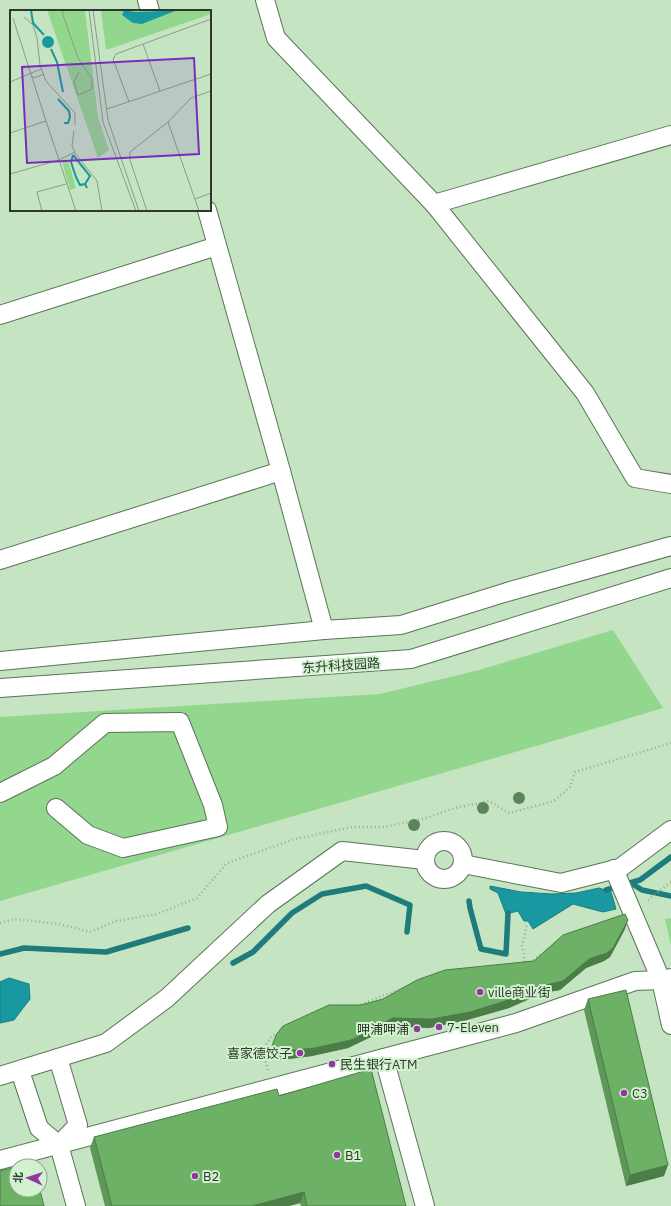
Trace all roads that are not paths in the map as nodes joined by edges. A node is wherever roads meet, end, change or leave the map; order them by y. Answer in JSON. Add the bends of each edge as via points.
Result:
{"nodes":[{"id":1,"x":147,"y":0,"type":"edge"},
{"id":2,"x":265,"y":0,"type":"edge"},
{"id":3,"x":150,"y":10,"type":"edge"},
{"id":4,"x":671,"y":135,"type":"edge"},
{"id":5,"x":434,"y":204,"type":"junction"},
{"id":6,"x":207,"y":211,"type":"edge"},
{"id":7,"x":217,"y":246,"type":"junction"},
{"id":8,"x":0,"y":315,"type":"edge"},
{"id":9,"x":281,"y":471,"type":"junction"},
{"id":10,"x":671,"y":484,"type":"edge"},
{"id":11,"x":671,"y":546,"type":"edge"},
{"id":12,"x":0,"y":560,"type":"edge"},
{"id":13,"x":671,"y":578,"type":"edge"},
{"id":14,"x":324,"y":630,"type":"junction"},
{"id":15,"x":0,"y":661,"type":"edge"},
{"id":16,"x":0,"y":688,"type":"edge"},
{"id":17,"x":0,"y":793,"type":"edge"},
{"id":18,"x":56,"y":808,"type":"dead end"},
{"id":19,"x":671,"y":830,"type":"edge"},
{"id":20,"x":425,"y":860,"type":"junction"},
{"id":21,"x":463,"y":864,"type":"junction"},
{"id":22,"x":615,"y":872,"type":"junction"},
{"id":23,"x":666,"y":979,"type":"edge"},
{"id":24,"x":671,"y":1025,"type":"edge"},
{"id":25,"x":58,"y":1058,"type":"junction"},
{"id":26,"x":384,"y":1058,"type":"junction"},
{"id":27,"x":20,"y":1071,"type":"junction"},
{"id":28,"x":0,"y":1076,"type":"edge"},
{"id":29,"x":59,"y":1145,"type":"junction"},
{"id":30,"x":0,"y":1160,"type":"edge"},
{"id":31,"x":76,"y":1206,"type":"edge"},
{"id":32,"x":425,"y":1206,"type":"edge"}],
"edges":[{"from":1,"to":3,"type":"street"},
{"from":2,"to":5,"type":"street","via":[[276,38]]},
{"from":4,"to":5,"type":"street"},
{"from":5,"to":10,"type":"street","via":[[585,393],[635,478]]},
{"from":6,"to":7,"type":"street"},
{"from":7,"to":8,"type":"street"},
{"from":7,"to":9,"type":"street"},
{"from":9,"to":12,"type":"street"},
{"from":9,"to":14,"type":"street"},
{"from":11,"to":14,"type":"street","via":[[401,625]]},
{"from":13,"to":16,"type":"street","name":"东升科技园路","via":[[411,660]]},
{"from":14,"to":15,"type":"street"},
{"from":17,"to":18,"type":"street","via":[[54,766],[105,723],[180,722],[213,805],[218,827],[123,848],[88,835]]},
{"from":19,"to":22,"type":"street"},
{"from":20,"to":21,"type":"street","via":[[430,873],[439,879],[452,878],[461,870]]},
{"from":20,"to":21,"type":"street","via":[[434,843],[448,841],[461,851]]},
{"from":20,"to":25,"type":"street","via":[[342,851],[268,904],[167,998],[106,1043]]},
{"from":21,"to":22,"type":"street","via":[[560,883]]},
{"from":22,"to":23,"type":"street"},
{"from":23,"to":24,"type":"street"},
{"from":23,"to":26,"type":"street","via":[[635,982],[516,1023]]},
{"from":25,"to":27,"type":"street"},
{"from":25,"to":29,"type":"street","via":[[78,1125]]},
{"from":26,"to":29,"type":"street"},
{"from":26,"to":32,"type":"street"},
{"from":27,"to":28,"type":"street"},
{"from":27,"to":29,"type":"street","via":[[39,1128]]},
{"from":29,"to":30,"type":"street"},
{"from":29,"to":31,"type":"street"}]}
